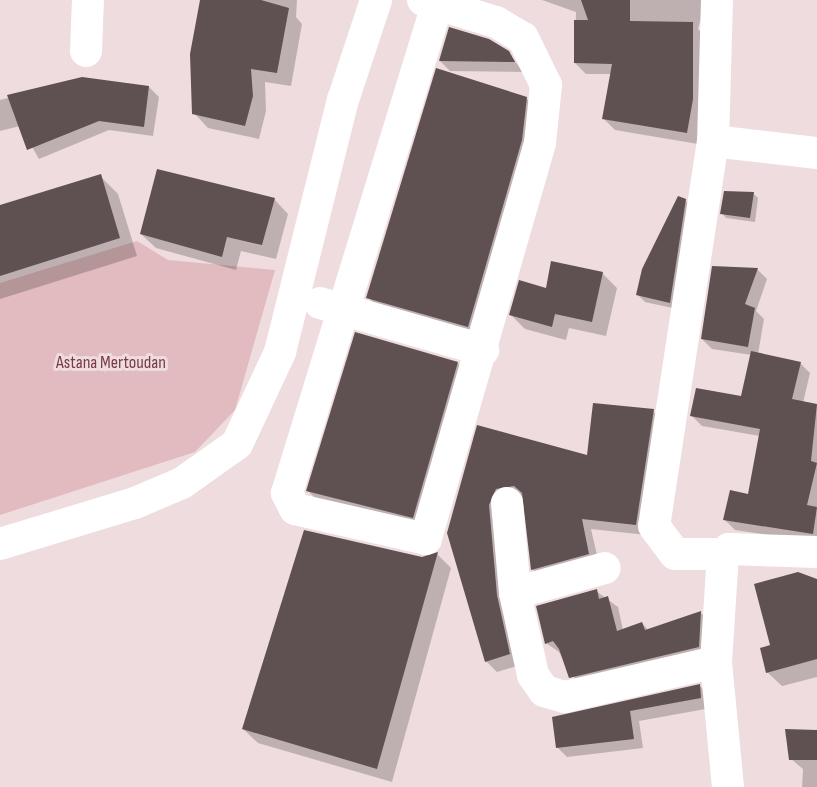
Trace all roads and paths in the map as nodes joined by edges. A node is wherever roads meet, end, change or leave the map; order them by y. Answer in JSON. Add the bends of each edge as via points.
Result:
{"nodes":[{"id":1,"x":88,"y":0,"type":"edge"},
{"id":2,"x":376,"y":0,"type":"edge"},
{"id":3,"x":717,"y":0,"type":"edge"},
{"id":4,"x":430,"y":2,"type":"edge"},
{"id":5,"x":86,"y":51,"type":"dead end"},
{"id":6,"x":713,"y":141,"type":"junction"},
{"id":7,"x":817,"y":153,"type":"edge"},
{"id":8,"x":295,"y":296,"type":"junction"},
{"id":9,"x":339,"y":309,"type":"junction"},
{"id":10,"x":483,"y":351,"type":"junction"},
{"id":11,"x":507,"y":504,"type":"dead end"},
{"id":12,"x":0,"y":544,"type":"edge"},
{"id":13,"x":817,"y":552,"type":"edge"},
{"id":14,"x":723,"y":554,"type":"junction"},
{"id":15,"x":605,"y":568,"type":"dead end"},
{"id":16,"x":515,"y":593,"type":"junction"},
{"id":17,"x":716,"y":662,"type":"junction"},
{"id":18,"x":728,"y":787,"type":"edge"}],
"edges":[{"from":1,"to":5,"type":"street"},
{"from":2,"to":8,"type":"street","via":[[344,100]]},
{"from":3,"to":6,"type":"street"},
{"from":4,"to":9,"type":"street"},
{"from":4,"to":10,"type":"street","via":[[496,22],[524,38],[546,85],[540,144]]},
{"from":6,"to":7,"type":"street"},
{"from":6,"to":14,"type":"street","via":[[654,526],[675,554]]},
{"from":8,"to":9,"type":"street"},
{"from":8,"to":12,"type":"street","via":[[280,352],[237,444],[182,483],[135,503]]},
{"from":9,"to":10,"type":"street"},
{"from":9,"to":10,"type":"street","via":[[287,493],[295,509],[426,539]]},
{"from":11,"to":16,"type":"street"},
{"from":13,"to":14,"type":"street","via":[[729,549]]},
{"from":14,"to":17,"type":"street"},
{"from":15,"to":16,"type":"street"},
{"from":16,"to":17,"type":"street","via":[[534,675],[554,696]]},
{"from":17,"to":18,"type":"street"}]}
